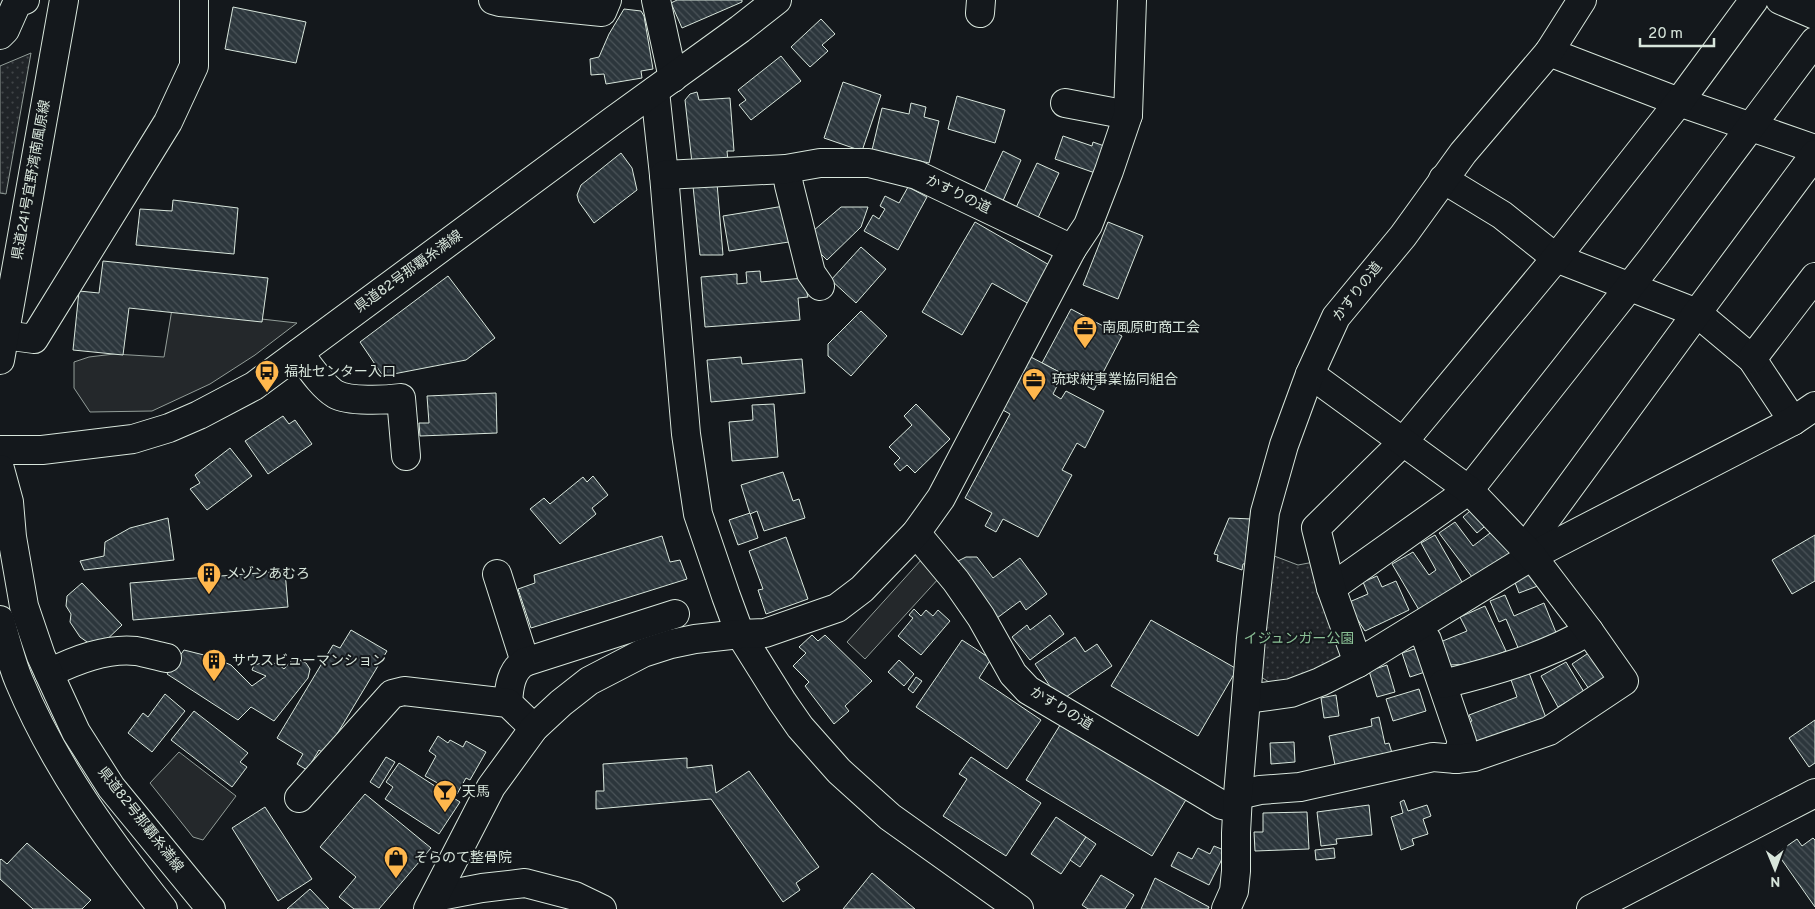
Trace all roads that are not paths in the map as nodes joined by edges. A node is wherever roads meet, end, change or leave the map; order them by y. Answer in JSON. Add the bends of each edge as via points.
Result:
{"nodes":[{"id":1,"x":25,"y":0,"type":"edge"},
{"id":2,"x":64,"y":0,"type":"edge"},
{"id":3,"x":194,"y":0,"type":"edge"},
{"id":4,"x":493,"y":0,"type":"edge"},
{"id":5,"x":607,"y":0,"type":"edge"},
{"id":6,"x":656,"y":0,"type":"edge"},
{"id":7,"x":778,"y":0,"type":"edge"},
{"id":8,"x":1132,"y":0,"type":"edge"},
{"id":9,"x":1582,"y":0,"type":"edge"},
{"id":10,"x":1754,"y":0,"type":"edge"},
{"id":11,"x":1780,"y":0,"type":"edge"},
{"id":12,"x":1815,"y":15,"type":"edge"},
{"id":13,"x":0,"y":35,"type":"edge"},
{"id":14,"x":1815,"y":40,"type":"edge"},
{"id":15,"x":1550,"y":52,"type":"junction"},
{"id":16,"x":664,"y":84,"type":"junction"},
{"id":17,"x":1679,"y":102,"type":"junction"},
{"id":18,"x":1065,"y":103,"type":"dead end"},
{"id":19,"x":1128,"y":115,"type":"junction"},
{"id":20,"x":1750,"y":128,"type":"junction"},
{"id":21,"x":1815,"y":149,"type":"edge"},
{"id":22,"x":1815,"y":154,"type":"edge"},
{"id":23,"x":786,"y":169,"type":"junction"},
{"id":24,"x":664,"y":175,"type":"junction"},
{"id":25,"x":1443,"y":179,"type":"junction"},
{"id":26,"x":1072,"y":249,"type":"junction"},
{"id":27,"x":1556,"y":258,"type":"junction"},
{"id":28,"x":1815,"y":277,"type":"edge"},
{"id":29,"x":820,"y":286,"type":"dead end"},
{"id":30,"x":1630,"y":286,"type":"junction"},
{"id":31,"x":1697,"y":313,"type":"junction"},
{"id":32,"x":2,"y":347,"type":"edge"},
{"id":33,"x":299,"y":353,"type":"junction"},
{"id":34,"x":1752,"y":359,"type":"junction"},
{"id":35,"x":1310,"y":374,"type":"junction"},
{"id":36,"x":1815,"y":406,"type":"edge"},
{"id":37,"x":1793,"y":421,"type":"junction"},
{"id":38,"x":1403,"y":442,"type":"junction"},
{"id":39,"x":0,"y":450,"type":"edge"},
{"id":40,"x":406,"y":456,"type":"dead end"},
{"id":41,"x":0,"y":469,"type":"edge"},
{"id":42,"x":1469,"y":490,"type":"junction"},
{"id":43,"x":916,"y":533,"type":"junction"},
{"id":44,"x":1528,"y":552,"type":"junction"},
{"id":45,"x":496,"y":574,"type":"dead end"},
{"id":46,"x":1331,"y":588,"type":"junction"},
{"id":47,"x":675,"y":614,"type":"dead end"},
{"id":48,"x":0,"y":620,"type":"edge"},
{"id":49,"x":1417,"y":627,"type":"junction"},
{"id":50,"x":1589,"y":631,"type":"junction"},
{"id":51,"x":740,"y":634,"type":"junction"},
{"id":52,"x":167,"y":658,"type":"dead end"},
{"id":53,"x":525,"y":662,"type":"junction"},
{"id":54,"x":1358,"y":663,"type":"junction"},
{"id":55,"x":49,"y":673,"type":"junction"},
{"id":56,"x":1443,"y":684,"type":"junction"},
{"id":57,"x":1247,"y":698,"type":"junction"},
{"id":58,"x":508,"y":703,"type":"junction"},
{"id":59,"x":534,"y":728,"type":"junction"},
{"id":60,"x":1456,"y":759,"type":"junction"},
{"id":61,"x":1815,"y":793,"type":"edge"},
{"id":62,"x":299,"y":798,"type":"dead end"},
{"id":63,"x":1237,"y":801,"type":"junction"},
{"id":64,"x":431,"y":903,"type":"edge"},
{"id":65,"x":163,"y":909,"type":"edge"},
{"id":66,"x":211,"y":909,"type":"edge"},
{"id":67,"x":602,"y":909,"type":"edge"},
{"id":68,"x":1019,"y":909,"type":"edge"},
{"id":69,"x":1226,"y":909,"type":"edge"},
{"id":70,"x":1591,"y":909,"type":"edge"}],
"edges":[{"from":1,"to":13,"type":"street","via":[[16,3]]},
{"from":2,"to":32,"type":"street","name":"県道241号宜野湾南風原線"},
{"from":3,"to":32,"type":"street","via":[[194,66],[168,122],[34,339]]},
{"from":4,"to":5,"type":"street","via":[[602,12]]},
{"from":6,"to":16,"type":"street"},
{"from":7,"to":16,"type":"street","name":"県道82号那覇糸満線"},
{"from":8,"to":19,"type":"street"},
{"from":9,"to":15,"type":"street","name":"かすりの道"},
{"from":10,"to":17,"type":"street"},
{"from":11,"to":12,"type":"street"},
{"from":14,"to":20,"type":"street"},
{"from":15,"to":17,"type":"street"},
{"from":15,"to":25,"type":"street","name":"かすりの道"},
{"from":16,"to":24,"type":"street"},
{"from":16,"to":33,"type":"street","name":"県道82号那覇糸満線"},
{"from":17,"to":20,"type":"street"},
{"from":17,"to":27,"type":"street"},
{"from":18,"to":19,"type":"street"},
{"from":19,"to":26,"type":"street","via":[[1088,225]]},
{"from":20,"to":21,"type":"street"},
{"from":20,"to":30,"type":"street"},
{"from":22,"to":31,"type":"street"},
{"from":23,"to":24,"type":"street","name":"かすりの道"},
{"from":23,"to":26,"type":"street","name":"かすりの道","via":[[820,163],[869,162],[917,175]]},
{"from":23,"to":29,"type":"street","via":[[811,273]]},
{"from":24,"to":51,"type":"street","via":[[691,474],[698,514]]},
{"from":25,"to":27,"type":"street","via":[[1502,215]]},
{"from":25,"to":35,"type":"street","name":"かすりの道","via":[[1403,236],[1336,317]]},
{"from":26,"to":43,"type":"street","via":[[941,498]]},
{"from":27,"to":30,"type":"street"},
{"from":27,"to":38,"type":"street"},
{"from":28,"to":34,"type":"street"},
{"from":30,"to":31,"type":"street"},
{"from":30,"to":42,"type":"street"},
{"from":31,"to":34,"type":"street"},
{"from":31,"to":44,"type":"street"},
{"from":33,"to":39,"type":"street","name":"県道82号那覇糸満線","via":[[254,386],[169,428],[133,439],[42,450]]},
{"from":33,"to":40,"type":"street","via":[[336,395],[358,399],[401,398]]},
{"from":34,"to":37,"type":"street"},
{"from":35,"to":38,"type":"street"},
{"from":35,"to":57,"type":"street","name":"かすりの道","via":[[1284,445],[1265,512]]},
{"from":36,"to":37,"type":"street"},
{"from":37,"to":44,"type":"street"},
{"from":38,"to":42,"type":"street"},
{"from":38,"to":46,"type":"street","via":[[1316,528]]},
{"from":41,"to":55,"type":"street","name":"県道82号那覇糸満線","via":[[10,502],[12,537],[24,606]]},
{"from":42,"to":44,"type":"street"},
{"from":42,"to":46,"type":"street"},
{"from":43,"to":51,"type":"street","via":[[862,589],[837,608],[766,633]]},
{"from":43,"to":63,"type":"street","name":"かすりの道","via":[[956,581],[981,617],[1013,674],[1028,690],[1222,805]]},
{"from":44,"to":49,"type":"street"},
{"from":44,"to":50,"type":"street"},
{"from":45,"to":53,"type":"street"},
{"from":46,"to":54,"type":"street"},
{"from":47,"to":53,"type":"street"},
{"from":48,"to":65,"type":"street","via":[[19,680],[54,752],[73,785]]},
{"from":49,"to":54,"type":"street"},
{"from":49,"to":56,"type":"street","via":[[1426,640]]},
{"from":50,"to":56,"type":"street","via":[[1513,664]]},
{"from":50,"to":60,"type":"street","via":[[1624,681],[1549,732],[1474,757]]},
{"from":51,"to":59,"type":"street","via":[[671,644],[643,652],[589,681]]},
{"from":51,"to":68,"type":"street","via":[[800,727],[839,771],[890,817]]},
{"from":52,"to":55,"type":"street","via":[[136,651],[117,651],[85,657]]},
{"from":53,"to":58,"type":"street","via":[[511,680]]},
{"from":54,"to":57,"type":"street","via":[[1291,693]]},
{"from":55,"to":66,"type":"street","name":"県道82号那覇糸満線","via":[[76,732],[111,787]]},
{"from":56,"to":60,"type":"street","via":[[1462,742]]},
{"from":57,"to":63,"type":"street","name":"かすりの道"},
{"from":58,"to":59,"type":"street"},
{"from":58,"to":62,"type":"street","via":[[404,691],[392,694]]},
{"from":59,"to":64,"type":"street","via":[[492,786]]},
{"from":60,"to":63,"type":"street","via":[[1433,757],[1416,760],[1300,787],[1260,790]]},
{"from":61,"to":70,"type":"street"},
{"from":63,"to":69,"type":"street","via":[[1234,891]]},
{"from":64,"to":67,"type":"street","via":[[482,888],[525,883],[575,896]]}]}
